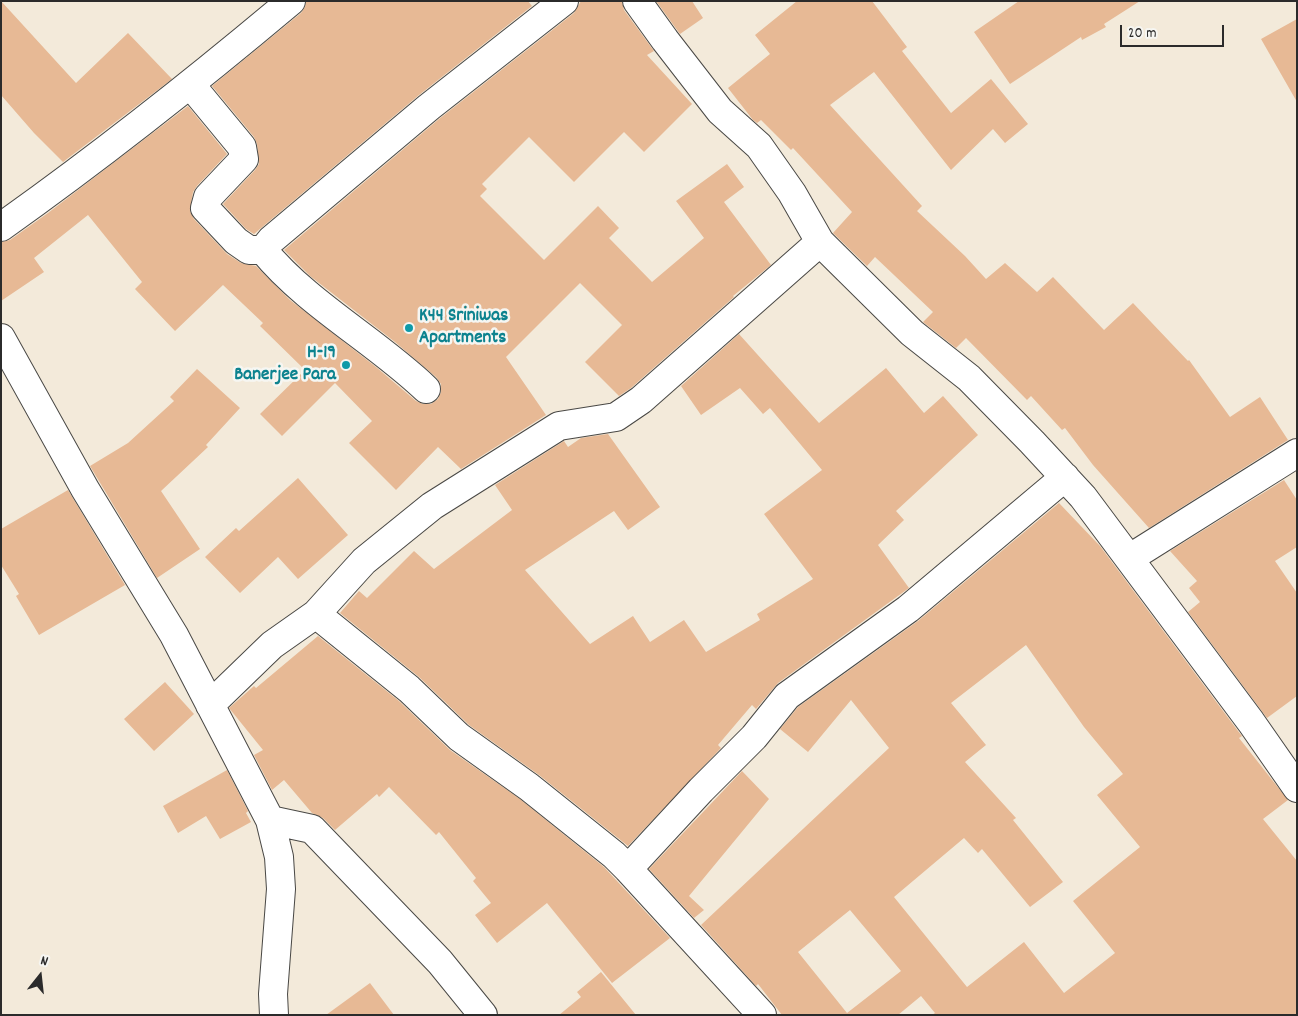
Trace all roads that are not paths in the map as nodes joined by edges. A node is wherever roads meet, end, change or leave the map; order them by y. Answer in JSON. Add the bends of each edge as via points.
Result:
{"nodes":[{"id":1,"x":291,"y":1,"type":"edge"},
{"id":2,"x":564,"y":1,"type":"edge"},
{"id":3,"x":637,"y":1,"type":"edge"},
{"id":4,"x":190,"y":84,"type":"junction"},
{"id":5,"x":1,"y":228,"type":"edge"},
{"id":6,"x":820,"y":242,"type":"junction"},
{"id":7,"x":263,"y":250,"type":"junction"},
{"id":8,"x":1,"y":338,"type":"edge"},
{"id":9,"x":426,"y":389,"type":"dead end"},
{"id":10,"x":1297,"y":453,"type":"edge"},
{"id":11,"x":1065,"y":477,"type":"junction"},
{"id":12,"x":1130,"y":558,"type":"junction"},
{"id":13,"x":316,"y":614,"type":"junction"},
{"id":14,"x":210,"y":706,"type":"junction"},
{"id":15,"x":1297,"y":788,"type":"edge"},
{"id":16,"x":270,"y":820,"type":"junction"},
{"id":17,"x":628,"y":869,"type":"junction"},
{"id":18,"x":274,"y":1015,"type":"edge"},
{"id":19,"x":483,"y":1015,"type":"edge"},
{"id":20,"x":762,"y":1015,"type":"edge"}],
"edges":[{"from":1,"to":4,"type":"street"},
{"from":2,"to":7,"type":"street","via":[[429,107]]},
{"from":3,"to":6,"type":"street","via":[[720,111],[760,146]]},
{"from":4,"to":5,"type":"street"},
{"from":4,"to":7,"type":"street","via":[[242,147],[244,159],[208,197],[205,208],[236,241],[249,250]]},
{"from":6,"to":11,"type":"street","via":[[912,333],[969,378]]},
{"from":6,"to":13,"type":"street","via":[[641,400],[616,417],[559,426],[432,506],[364,561]]},
{"from":7,"to":9,"type":"street","via":[[294,282]]},
{"from":8,"to":14,"type":"street","via":[[85,489],[174,635]]},
{"from":10,"to":12,"type":"street"},
{"from":11,"to":12,"type":"street"},
{"from":11,"to":17,"type":"street","via":[[908,608],[787,696],[754,737]]},
{"from":12,"to":15,"type":"street"},
{"from":13,"to":14,"type":"street","via":[[272,645]]},
{"from":13,"to":17,"type":"street","via":[[409,689],[460,737],[530,787]]},
{"from":14,"to":16,"type":"street"},
{"from":16,"to":18,"type":"street","via":[[279,857],[280,889]]},
{"from":16,"to":19,"type":"street","via":[[312,830],[440,962]]},
{"from":17,"to":20,"type":"street"}]}
